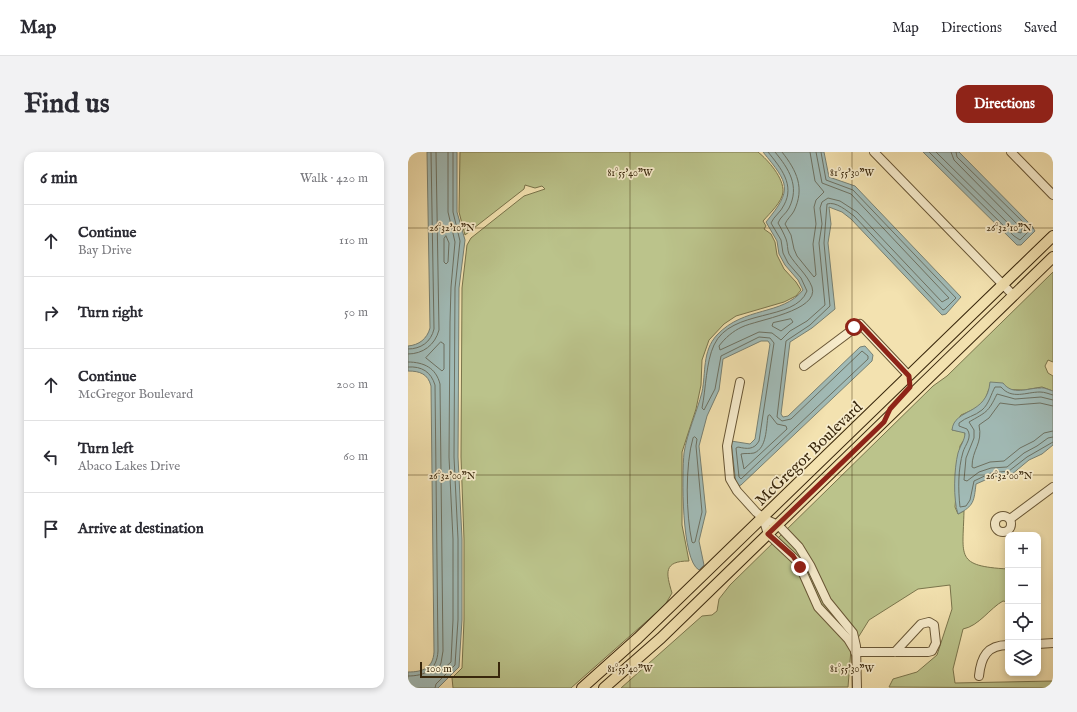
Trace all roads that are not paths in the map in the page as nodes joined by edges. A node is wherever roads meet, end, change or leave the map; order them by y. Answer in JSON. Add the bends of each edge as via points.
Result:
{"nodes":[{"id":1,"x":874,"y":152,"type":"edge"},
{"id":2,"x":1011,"y":152,"type":"edge"},
{"id":3,"x":1053,"y":195,"type":"edge"},
{"id":4,"x":1053,"y":236,"type":"edge"},
{"id":5,"x":1053,"y":250,"type":"edge"},
{"id":6,"x":1053,"y":257,"type":"edge"},
{"id":7,"x":1044,"y":266,"type":"junction"},
{"id":8,"x":1004,"y":284,"type":"junction"},
{"id":9,"x":1014,"y":296,"type":"junction"},
{"id":10,"x":804,"y":366,"type":"dead end"},
{"id":11,"x":909,"y":376,"type":"junction"},
{"id":12,"x":740,"y":382,"type":"dead end"},
{"id":13,"x":884,"y":422,"type":"junction"},
{"id":14,"x":1053,"y":487,"type":"edge"},
{"id":15,"x":763,"y":518,"type":"junction"},
{"id":16,"x":1010,"y":519,"type":"dead end"},
{"id":17,"x":778,"y":525,"type":"junction"},
{"id":18,"x":768,"y":534,"type":"junction"},
{"id":19,"x":1053,"y":643,"type":"edge"},
{"id":20,"x":1041,"y":644,"type":"edge"},
{"id":21,"x":1005,"y":645,"type":"edge"},
{"id":22,"x":855,"y":652,"type":"junction"},
{"id":23,"x":895,"y":652,"type":"junction"},
{"id":24,"x":978,"y":676,"type":"dead end"},
{"id":25,"x":582,"y":688,"type":"edge"},
{"id":26,"x":604,"y":688,"type":"edge"},
{"id":27,"x":857,"y":688,"type":"edge"}],
"edges":[{"from":1,"to":8,"type":"street"},
{"from":2,"to":3,"type":"street"},
{"from":4,"to":8,"type":"main road","name":"McGregor Boulevard"},
{"from":5,"to":7,"type":"main road","via":[[1047,256]]},
{"from":6,"to":7,"type":"main road","name":"McGregor Boulevard"},
{"from":7,"to":9,"type":"main road","name":"McGregor Boulevard"},
{"from":8,"to":9,"type":"street"},
{"from":8,"to":11,"type":"main road","name":"McGregor Boulevard"},
{"from":9,"to":13,"type":"main road","name":"McGregor Boulevard"},
{"from":10,"to":11,"type":"street","via":[[860,324]]},
{"from":11,"to":13,"type":"main road","via":[[910,387],[890,409]]},
{"from":11,"to":15,"type":"main road","name":"McGregor Boulevard"},
{"from":12,"to":15,"type":"street","via":[[727,446],[728,470],[736,491]]},
{"from":13,"to":17,"type":"main road","name":"McGregor Boulevard"},
{"from":14,"to":16,"type":"street"},
{"from":15,"to":17,"type":"street"},
{"from":15,"to":18,"type":"street"},
{"from":15,"to":25,"type":"main road","name":"McGregor Boulevard"},
{"from":17,"to":18,"type":"main road","name":"McGregor Boulevard"},
{"from":17,"to":22,"type":"street","via":[[802,551],[827,601],[853,633]]},
{"from":18,"to":22,"type":"street","via":[[798,562],[814,600],[848,639]]},
{"from":18,"to":26,"type":"main road","name":"McGregor Boulevard","via":[[661,638]]},
{"from":19,"to":20,"type":"street"},
{"from":21,"to":24,"type":"street","via":[[996,646],[985,653]]},
{"from":22,"to":23,"type":"street"},
{"from":22,"to":27,"type":"street"},
{"from":23,"to":23,"type":"street","via":[[932,651],[936,642],[934,625],[929,622],[920,624]]}]}
